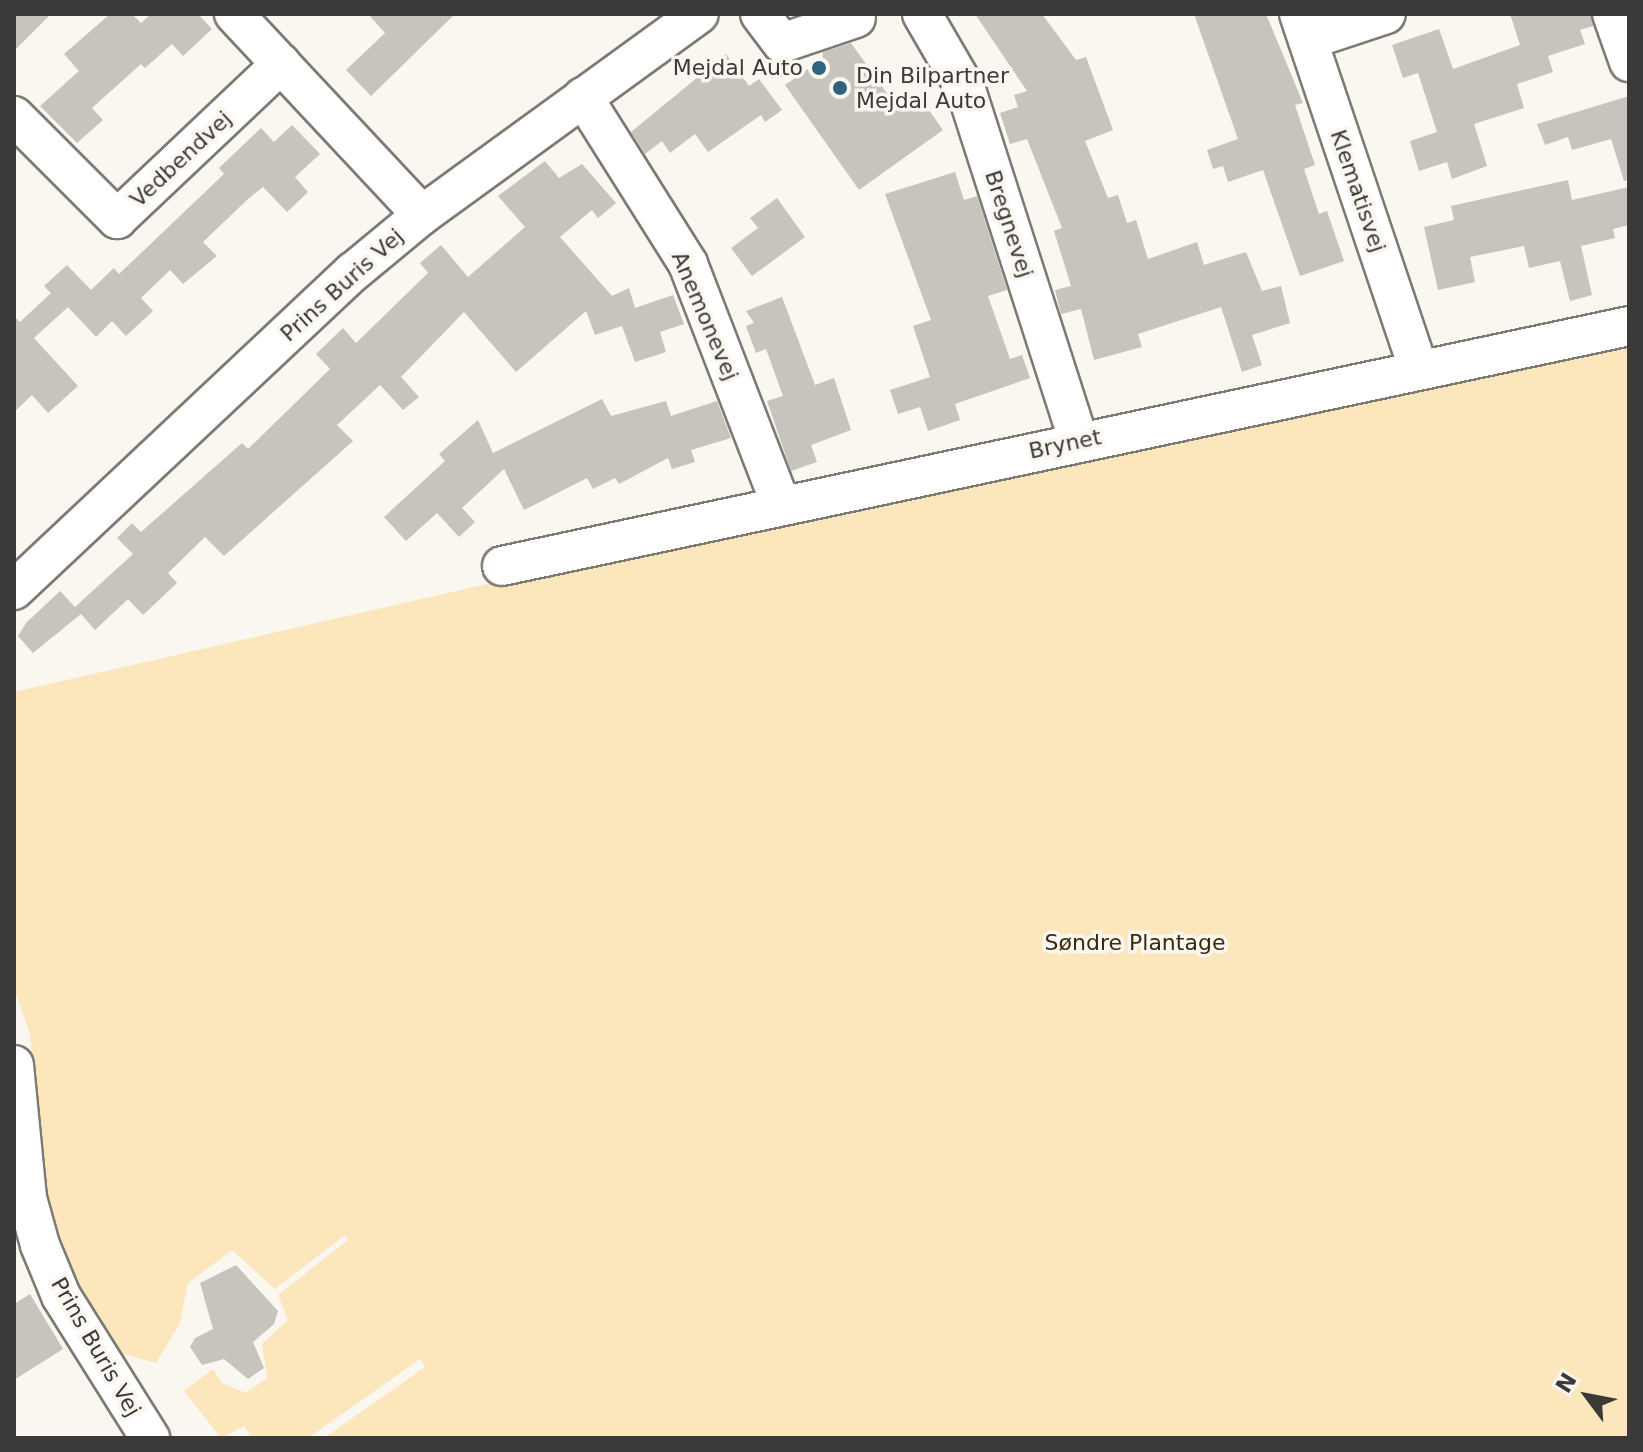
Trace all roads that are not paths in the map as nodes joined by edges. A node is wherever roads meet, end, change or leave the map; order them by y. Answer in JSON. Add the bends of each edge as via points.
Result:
{"nodes":[{"id":1,"x":234,"y":14,"type":"edge"},
{"id":2,"x":699,"y":14,"type":"edge"},
{"id":3,"x":760,"y":14,"type":"edge"},
{"id":4,"x":922,"y":14,"type":"edge"},
{"id":5,"x":1386,"y":14,"type":"edge"},
{"id":6,"x":1612,"y":14,"type":"edge"},
{"id":7,"x":856,"y":18,"type":"dead end"},
{"id":8,"x":1303,"y":27,"type":"edge"},
{"id":9,"x":1629,"y":62,"type":"edge"},
{"id":10,"x":281,"y":64,"type":"junction"},
{"id":11,"x":583,"y":97,"type":"junction"},
{"id":12,"x":14,"y":116,"type":"edge"},
{"id":13,"x":422,"y":215,"type":"junction"},
{"id":14,"x":1629,"y":326,"type":"edge"},
{"id":15,"x":1418,"y":368,"type":"junction"},
{"id":16,"x":1079,"y":441,"type":"junction"},
{"id":17,"x":781,"y":505,"type":"junction"},
{"id":18,"x":502,"y":566,"type":"dead end"},
{"id":19,"x":14,"y":590,"type":"edge"},
{"id":20,"x":14,"y":1065,"type":"edge"},
{"id":21,"x":150,"y":1438,"type":"edge"}],
"edges":[{"from":1,"to":10,"type":"street"},
{"from":2,"to":11,"type":"street","name":"Prins Buris Vej"},
{"from":3,"to":7,"type":"street","via":[[782,43]]},
{"from":4,"to":16,"type":"street","name":"Bregnevej","via":[[966,90]]},
{"from":5,"to":8,"type":"street"},
{"from":6,"to":9,"type":"street"},
{"from":8,"to":15,"type":"street","name":"Klematisvej"},
{"from":10,"to":12,"type":"street","name":"Vedbendvej","via":[[117,219]]},
{"from":10,"to":13,"type":"street"},
{"from":11,"to":13,"type":"street","name":"Prins Buris Vej"},
{"from":11,"to":17,"type":"street","name":"Anemonevej","via":[[688,264]]},
{"from":13,"to":19,"type":"street","name":"Prins Buris Vej","via":[[353,272]]},
{"from":14,"to":15,"type":"street","name":"Brynet"},
{"from":15,"to":16,"type":"street","name":"Brynet"},
{"from":16,"to":17,"type":"street","name":"Brynet"},
{"from":17,"to":18,"type":"street","name":"Brynet"},
{"from":20,"to":21,"type":"street","name":"Prins Buris Vej","via":[[27,1198],[40,1245],[61,1296]]}]}
